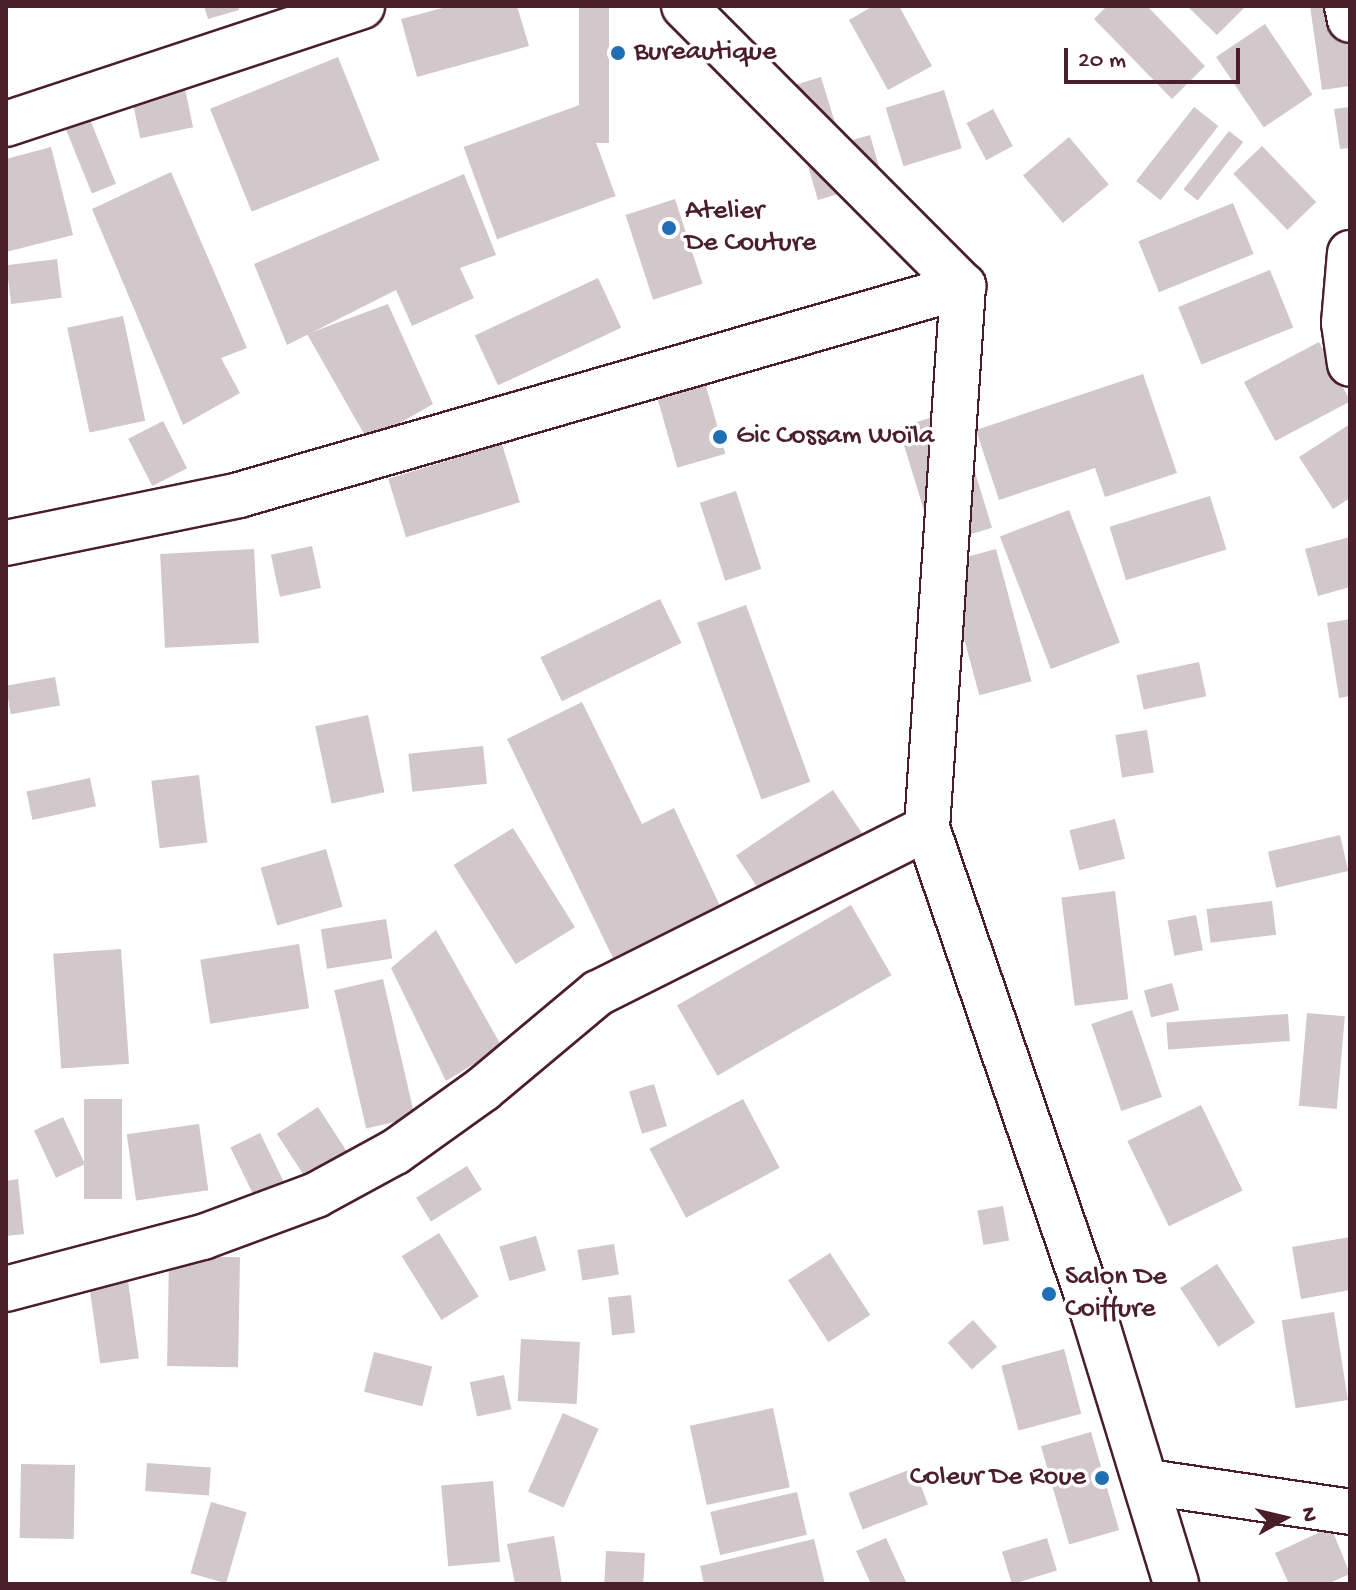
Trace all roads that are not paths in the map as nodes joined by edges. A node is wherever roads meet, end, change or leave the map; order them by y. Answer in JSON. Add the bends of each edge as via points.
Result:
{"nodes":[{"id":1,"x":362,"y":6,"type":"edge"},
{"id":2,"x":684,"y":6,"type":"edge"},
{"id":3,"x":1347,"y":6,"type":"edge"},
{"id":4,"x":1350,"y":20,"type":"edge"},
{"id":5,"x":6,"y":124,"type":"edge"},
{"id":6,"x":1350,"y":253,"type":"edge"},
{"id":7,"x":963,"y":286,"type":"junction"},
{"id":8,"x":1350,"y":364,"type":"edge"},
{"id":9,"x":6,"y":543,"type":"edge"},
{"id":10,"x":927,"y":828,"type":"junction"},
{"id":11,"x":6,"y":1289,"type":"edge"},
{"id":12,"x":1148,"y":1482,"type":"junction"},
{"id":13,"x":1350,"y":1512,"type":"edge"},
{"id":14,"x":1176,"y":1584,"type":"edge"}],
"edges":[{"from":1,"to":5,"type":"street"},
{"from":2,"to":7,"type":"street"},
{"from":3,"to":4,"type":"street"},
{"from":6,"to":8,"type":"street","via":[[1344,323]]},
{"from":7,"to":9,"type":"street","via":[[239,495]]},
{"from":7,"to":10,"type":"street"},
{"from":10,"to":11,"type":"street","via":[[598,993],[483,1089],[395,1152],[316,1195],[203,1237]]},
{"from":10,"to":12,"type":"street"},
{"from":12,"to":13,"type":"street"},
{"from":12,"to":14,"type":"street"}]}
